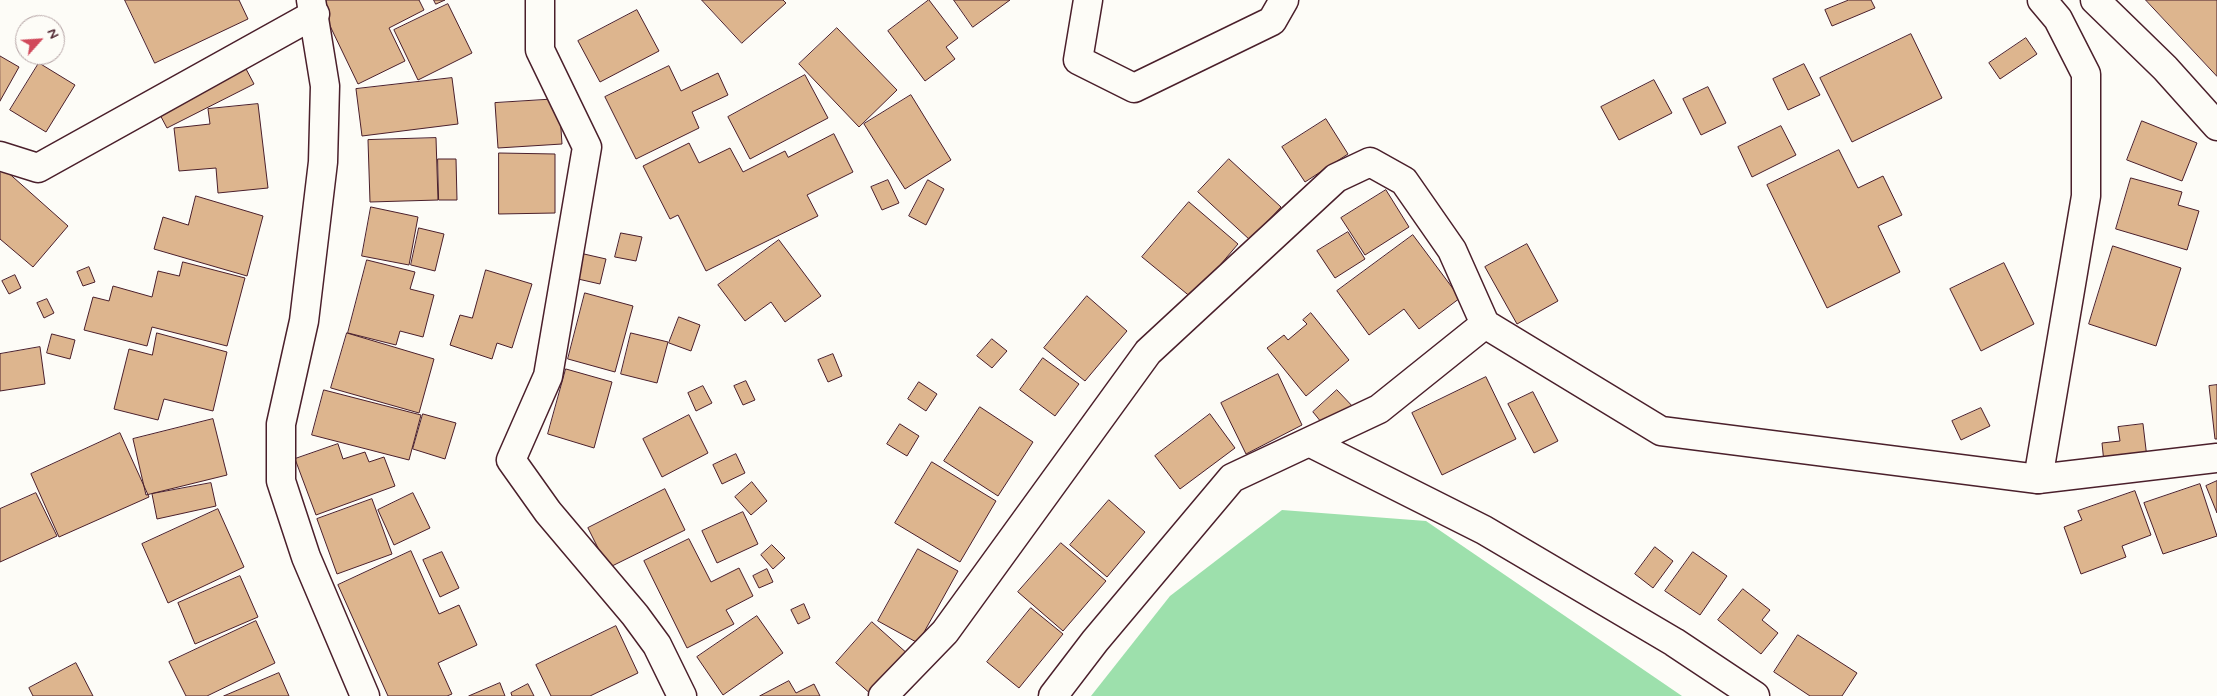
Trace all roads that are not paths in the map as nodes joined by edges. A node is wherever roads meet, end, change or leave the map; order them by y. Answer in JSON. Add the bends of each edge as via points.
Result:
{"nodes":[{"id":1,"x":540,"y":0,"type":"edge"},
{"id":2,"x":1088,"y":0,"type":"edge"},
{"id":3,"x":1284,"y":0,"type":"edge"},
{"id":4,"x":2042,"y":0,"type":"edge"},
{"id":5,"x":2096,"y":0,"type":"edge"},
{"id":6,"x":313,"y":7,"type":"edge"},
{"id":7,"x":2217,"y":126,"type":"edge"},
{"id":8,"x":0,"y":156,"type":"edge"},
{"id":9,"x":1485,"y":324,"type":"junction"},
{"id":10,"x":1309,"y":442,"type":"junction"},
{"id":11,"x":2217,"y":458,"type":"edge"},
{"id":12,"x":2038,"y":479,"type":"junction"},
{"id":13,"x":365,"y":696,"type":"edge"},
{"id":14,"x":682,"y":696,"type":"edge"},
{"id":15,"x":883,"y":696,"type":"edge"},
{"id":16,"x":1053,"y":696,"type":"edge"},
{"id":17,"x":1755,"y":696,"type":"edge"}],
"edges":[{"from":1,"to":14,"type":"main road","via":[[540,50],[587,146],[548,376],[511,460],[548,512],[635,615],[656,645]]},
{"from":2,"to":3,"type":"main road","via":[[1078,60],[1134,88],[1272,20]]},
{"from":4,"to":12,"type":"main road","via":[[2058,19],[2086,74],[2086,196]]},
{"from":5,"to":7,"type":"main road","via":[[2165,68]]},
{"from":6,"to":8,"type":"main road","via":[[38,168]]},
{"from":6,"to":13,"type":"main road","via":[[325,86],[323,162],[304,321],[281,424],[281,481],[306,558]]},
{"from":9,"to":10,"type":"main road","via":[[1379,410]]},
{"from":9,"to":12,"type":"main road","via":[[1661,431]]},
{"from":9,"to":15,"type":"main road","via":[[1452,250],[1404,181],[1370,162],[1336,178],[1148,352],[945,632]]},
{"from":10,"to":16,"type":"main road","via":[[1232,478]]},
{"from":10,"to":17,"type":"main road","via":[[1484,530],[1674,642]]},
{"from":11,"to":12,"type":"main road"}]}
